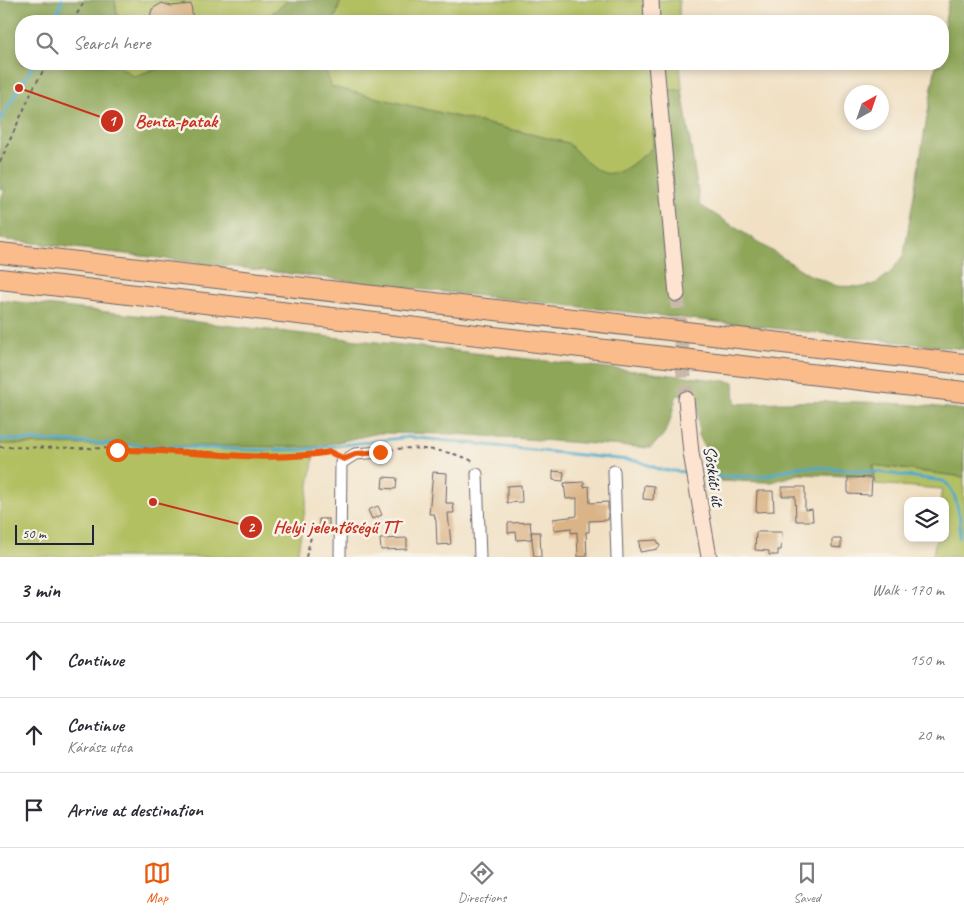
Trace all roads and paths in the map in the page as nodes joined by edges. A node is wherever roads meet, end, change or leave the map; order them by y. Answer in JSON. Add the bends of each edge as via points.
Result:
{"nodes":[{"id":1,"x":85,"y":0,"type":"edge"},
{"id":2,"x":650,"y":0,"type":"edge"},
{"id":3,"x":76,"y":15,"type":"edge"},
{"id":4,"x":651,"y":15,"type":"edge"},
{"id":5,"x":44,"y":70,"type":"edge"},
{"id":6,"x":657,"y":70,"type":"edge"},
{"id":7,"x":0,"y":162,"type":"edge"},
{"id":8,"x":0,"y":253,"type":"edge"},
{"id":9,"x":0,"y":279,"type":"edge"},
{"id":10,"x":677,"y":294,"type":"tunnel mouth"},
{"id":11,"x":964,"y":364,"type":"edge"},
{"id":12,"x":964,"y":392,"type":"edge"},
{"id":13,"x":686,"y":399,"type":"tunnel mouth"},
{"id":14,"x":0,"y":446,"type":"edge"},
{"id":15,"x":380,"y":452,"type":"joint"},
{"id":16,"x":344,"y":459,"type":"junction"},
{"id":17,"x":614,"y":472,"type":"dead end"},
{"id":18,"x":477,"y":474,"type":"joint"},
{"id":19,"x":312,"y":537,"type":"dead end"},
{"id":20,"x":306,"y":557,"type":"edge"},
{"id":21,"x":340,"y":557,"type":"edge"},
{"id":22,"x":480,"y":557,"type":"edge"},
{"id":23,"x":617,"y":557,"type":"edge"},
{"id":24,"x":709,"y":557,"type":"edge"}],
"edges":[{"from":1,"to":3,"type":"path"},
{"from":2,"to":4,"type":"main road"},
{"from":5,"to":7,"type":"path"},
{"from":6,"to":10,"type":"main road"},
{"from":8,"to":11,"type":"highway"},
{"from":9,"to":12,"type":"highway"},
{"from":13,"to":24,"type":"main road","name":"Sóskúti út"},
{"from":14,"to":16,"type":"path","via":[[161,449],[268,457],[330,452]]},
{"from":15,"to":16,"type":"street","via":[[355,454]]},
{"from":15,"to":18,"type":"path","via":[[395,449],[442,452],[468,458],[475,463]]},
{"from":16,"to":21,"type":"street","via":[[339,470]]},
{"from":17,"to":23,"type":"street"},
{"from":18,"to":22,"type":"street"},
{"from":19,"to":20,"type":"path"}]}
